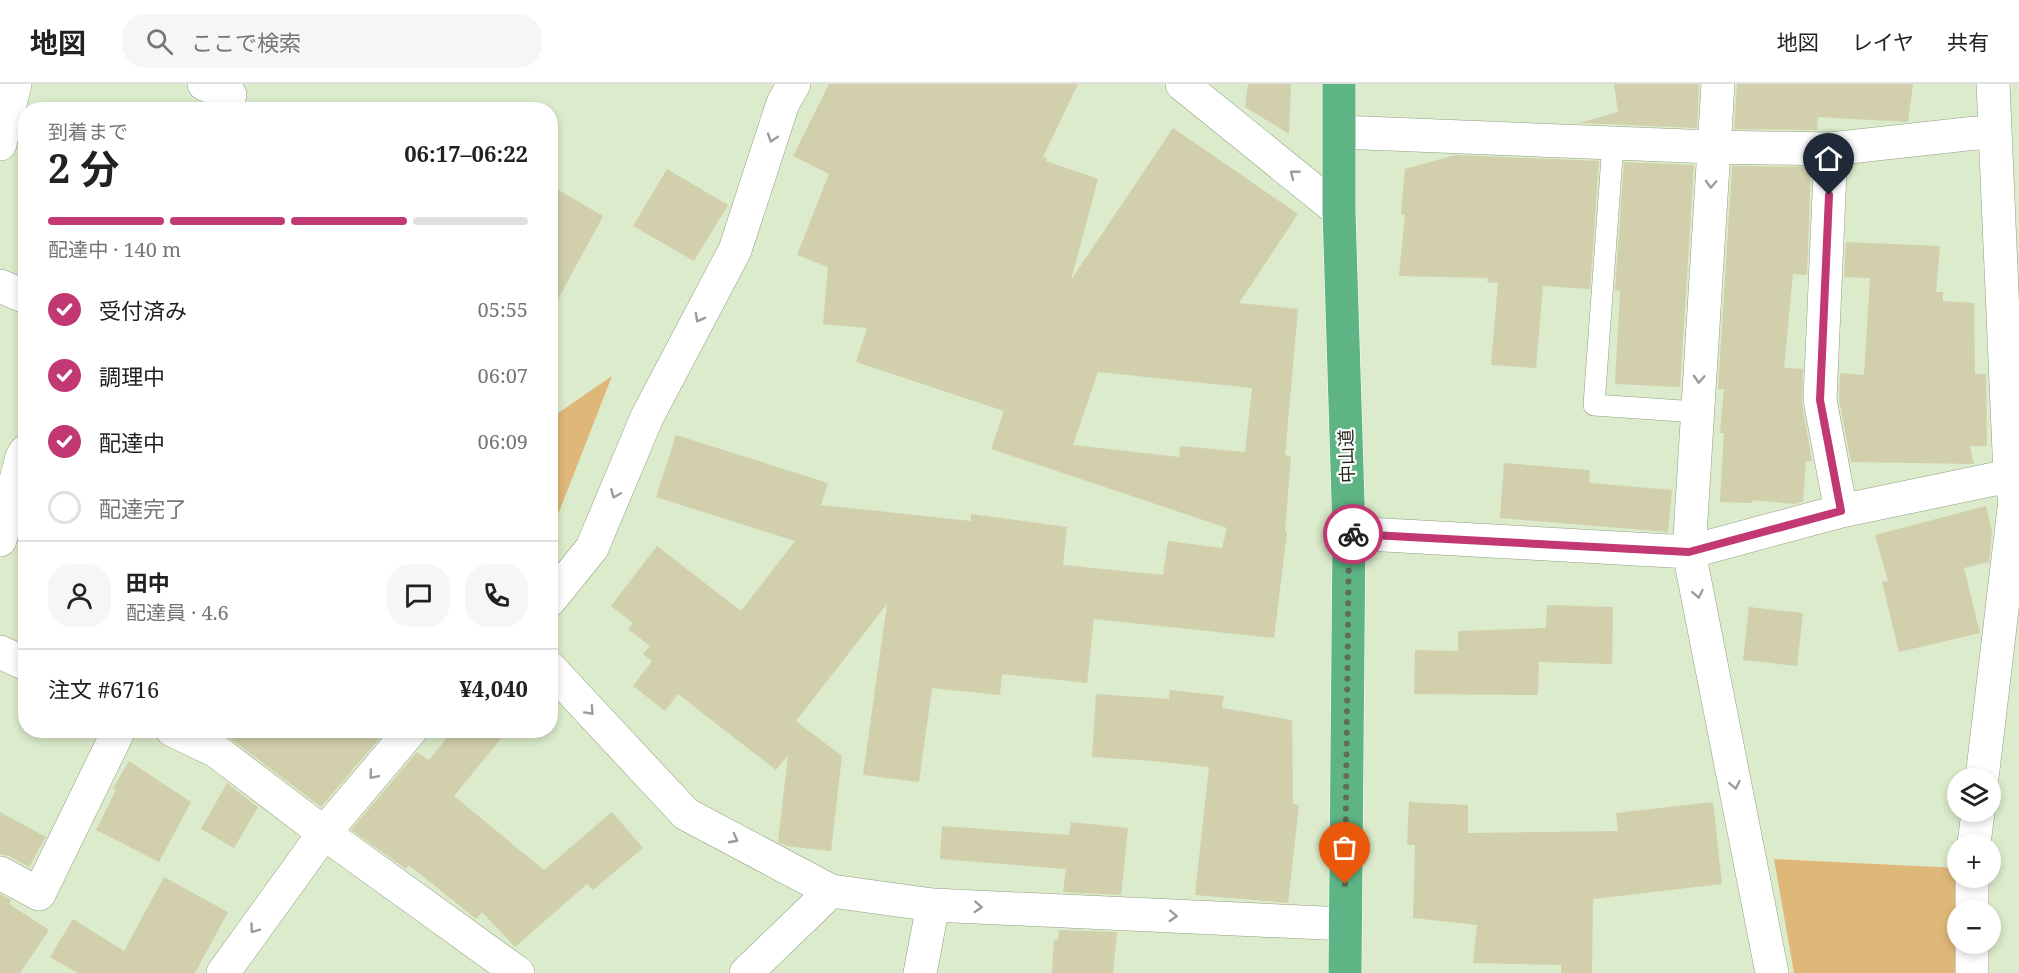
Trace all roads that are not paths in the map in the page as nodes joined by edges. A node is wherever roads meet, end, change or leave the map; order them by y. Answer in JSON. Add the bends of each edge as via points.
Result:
{"nodes":[{"id":1,"x":15,"y":84,"type":"edge"},
{"id":2,"x":794,"y":84,"type":"edge"},
{"id":3,"x":1182,"y":84,"type":"edge"},
{"id":4,"x":1339,"y":84,"type":"edge"},
{"id":5,"x":1718,"y":84,"type":"edge"},
{"id":6,"x":1993,"y":84,"type":"edge"},
{"id":7,"x":1994,"y":131,"type":"junction"},
{"id":8,"x":1339,"y":132,"type":"junction"},
{"id":9,"x":1613,"y":143,"type":"junction"},
{"id":10,"x":0,"y":144,"type":"edge"},
{"id":11,"x":1713,"y":147,"type":"junction"},
{"id":12,"x":1831,"y":149,"type":"junction"},
{"id":13,"x":1339,"y":211,"type":"junction"},
{"id":14,"x":0,"y":286,"type":"edge"},
{"id":15,"x":18,"y":294,"type":"edge"},
{"id":16,"x":1698,"y":412,"type":"junction"},
{"id":17,"x":18,"y":472,"type":"edge"},
{"id":18,"x":2015,"y":474,"type":"edge"},
{"id":19,"x":1841,"y":511,"type":"junction"},
{"id":20,"x":1349,"y":533,"type":"junction"},
{"id":21,"x":0,"y":540,"type":"edge"},
{"id":22,"x":1689,"y":552,"type":"junction"},
{"id":23,"x":558,"y":590,"type":"edge"},
{"id":24,"x":0,"y":652,"type":"edge"},
{"id":25,"x":18,"y":660,"type":"edge"},
{"id":26,"x":558,"y":677,"type":"edge"},
{"id":27,"x":115,"y":738,"type":"edge"},
{"id":28,"x":189,"y":738,"type":"edge"},
{"id":29,"x":404,"y":738,"type":"edge"},
{"id":30,"x":1983,"y":768,"type":"edge"},
{"id":31,"x":324,"y":833,"type":"junction"},
{"id":32,"x":0,"y":873,"type":"edge"},
{"id":33,"x":831,"y":891,"type":"junction"},
{"id":34,"x":933,"y":905,"type":"junction"},
{"id":35,"x":1345,"y":924,"type":"junction"},
{"id":36,"x":1972,"y":954,"type":"edge"},
{"id":37,"x":223,"y":973,"type":"edge"},
{"id":38,"x":518,"y":973,"type":"edge"},
{"id":39,"x":746,"y":973,"type":"edge"},
{"id":40,"x":920,"y":973,"type":"edge"},
{"id":41,"x":1346,"y":973,"type":"edge"},
{"id":42,"x":1772,"y":973,"type":"edge"},
{"id":43,"x":1972,"y":973,"type":"edge"}],
"edges":[{"from":1,"to":10,"type":"street"},
{"from":2,"to":23,"type":"street","one_way":true,"via":[[783,103],[735,250],[648,417],[592,548]]},
{"from":13,"to":3,"type":"street","one_way":true},
{"from":4,"to":8,"type":"highway","name":"中山道"},
{"from":5,"to":11,"type":"street"},
{"from":6,"to":7,"type":"street"},
{"from":7,"to":12,"type":"street"},
{"from":7,"to":18,"type":"street"},
{"from":8,"to":9,"type":"street"},
{"from":8,"to":13,"type":"highway","name":"中山道"},
{"from":9,"to":11,"type":"street"},
{"from":9,"to":16,"type":"lane","via":[[1594,405]]},
{"from":11,"to":12,"type":"street"},
{"from":11,"to":16,"type":"street","one_way":true},
{"from":12,"to":19,"type":"street","via":[[1820,400]]},
{"from":13,"to":20,"type":"highway","name":"中山道"},
{"from":14,"to":15,"type":"street"},
{"from":16,"to":22,"type":"street"},
{"from":17,"to":21,"type":"street"},
{"from":18,"to":19,"type":"street"},
{"from":18,"to":30,"type":"street"},
{"from":19,"to":22,"type":"street"},
{"from":20,"to":22,"type":"street"},
{"from":20,"to":35,"type":"highway","name":"中山道"},
{"from":22,"to":42,"type":"street","one_way":true},
{"from":24,"to":25,"type":"street"},
{"from":26,"to":33,"type":"street","one_way":true,"via":[[686,814]]},
{"from":27,"to":32,"type":"street","via":[[39,894]]},
{"from":28,"to":31,"type":"street","via":[[216,751]]},
{"from":29,"to":31,"type":"street","one_way":true},
{"from":31,"to":37,"type":"street","one_way":true},
{"from":31,"to":38,"type":"street"},
{"from":33,"to":34,"type":"street"},
{"from":33,"to":39,"type":"street"},
{"from":34,"to":35,"type":"street","one_way":true},
{"from":34,"to":40,"type":"street"},
{"from":35,"to":41,"type":"highway","name":"中山道"},
{"from":36,"to":43,"type":"street"}]}
